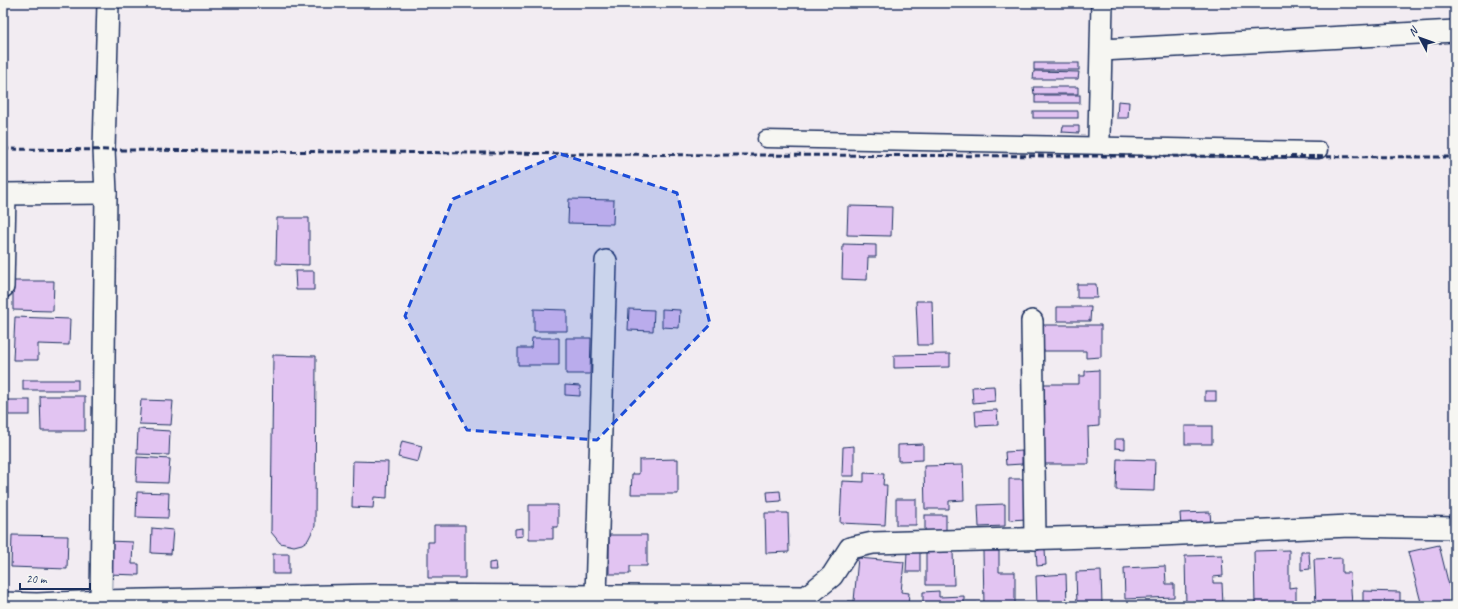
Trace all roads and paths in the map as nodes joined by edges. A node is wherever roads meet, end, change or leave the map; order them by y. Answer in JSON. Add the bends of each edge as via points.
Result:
{"nodes":[{"id":1,"x":108,"y":3,"type":"edge"},
{"id":2,"x":1102,"y":3,"type":"edge"},
{"id":3,"x":1455,"y":31,"type":"edge"},
{"id":4,"x":1102,"y":50,"type":"junction"},
{"id":5,"x":1099,"y":137,"type":"dead end"},
{"id":6,"x":766,"y":139,"type":"dead end"},
{"id":7,"x":1319,"y":150,"type":"dead end"},
{"id":8,"x":106,"y":193,"type":"junction"},
{"id":9,"x":4,"y":194,"type":"edge"},
{"id":10,"x":606,"y":260,"type":"dead end"},
{"id":11,"x":3,"y":287,"type":"edge"},
{"id":12,"x":1032,"y":321,"type":"dead end"},
{"id":13,"x":1455,"y":528,"type":"edge"},
{"id":14,"x":1035,"y":539,"type":"junction"},
{"id":15,"x":596,"y":596,"type":"junction"},
{"id":16,"x":101,"y":601,"type":"junction"},
{"id":17,"x":3,"y":603,"type":"edge"},
{"id":18,"x":37,"y":605,"type":"edge"}],
"edges":[{"from":1,"to":8,"type":"street","via":[[104,149]]},
{"from":2,"to":4,"type":"street"},
{"from":3,"to":4,"type":"street"},
{"from":4,"to":5,"type":"street"},
{"from":6,"to":7,"type":"street"},
{"from":8,"to":9,"type":"street"},
{"from":8,"to":16,"type":"street"},
{"from":9,"to":11,"type":"street"},
{"from":10,"to":15,"type":"street"},
{"from":12,"to":14,"type":"street"},
{"from":13,"to":14,"type":"street","via":[[1349,526]]},
{"from":14,"to":15,"type":"street","via":[[873,543],[850,548],[832,576],[806,596]]},
{"from":15,"to":16,"type":"street","via":[[375,595]]},
{"from":16,"to":18,"type":"street"},
{"from":17,"to":18,"type":"street"}]}
